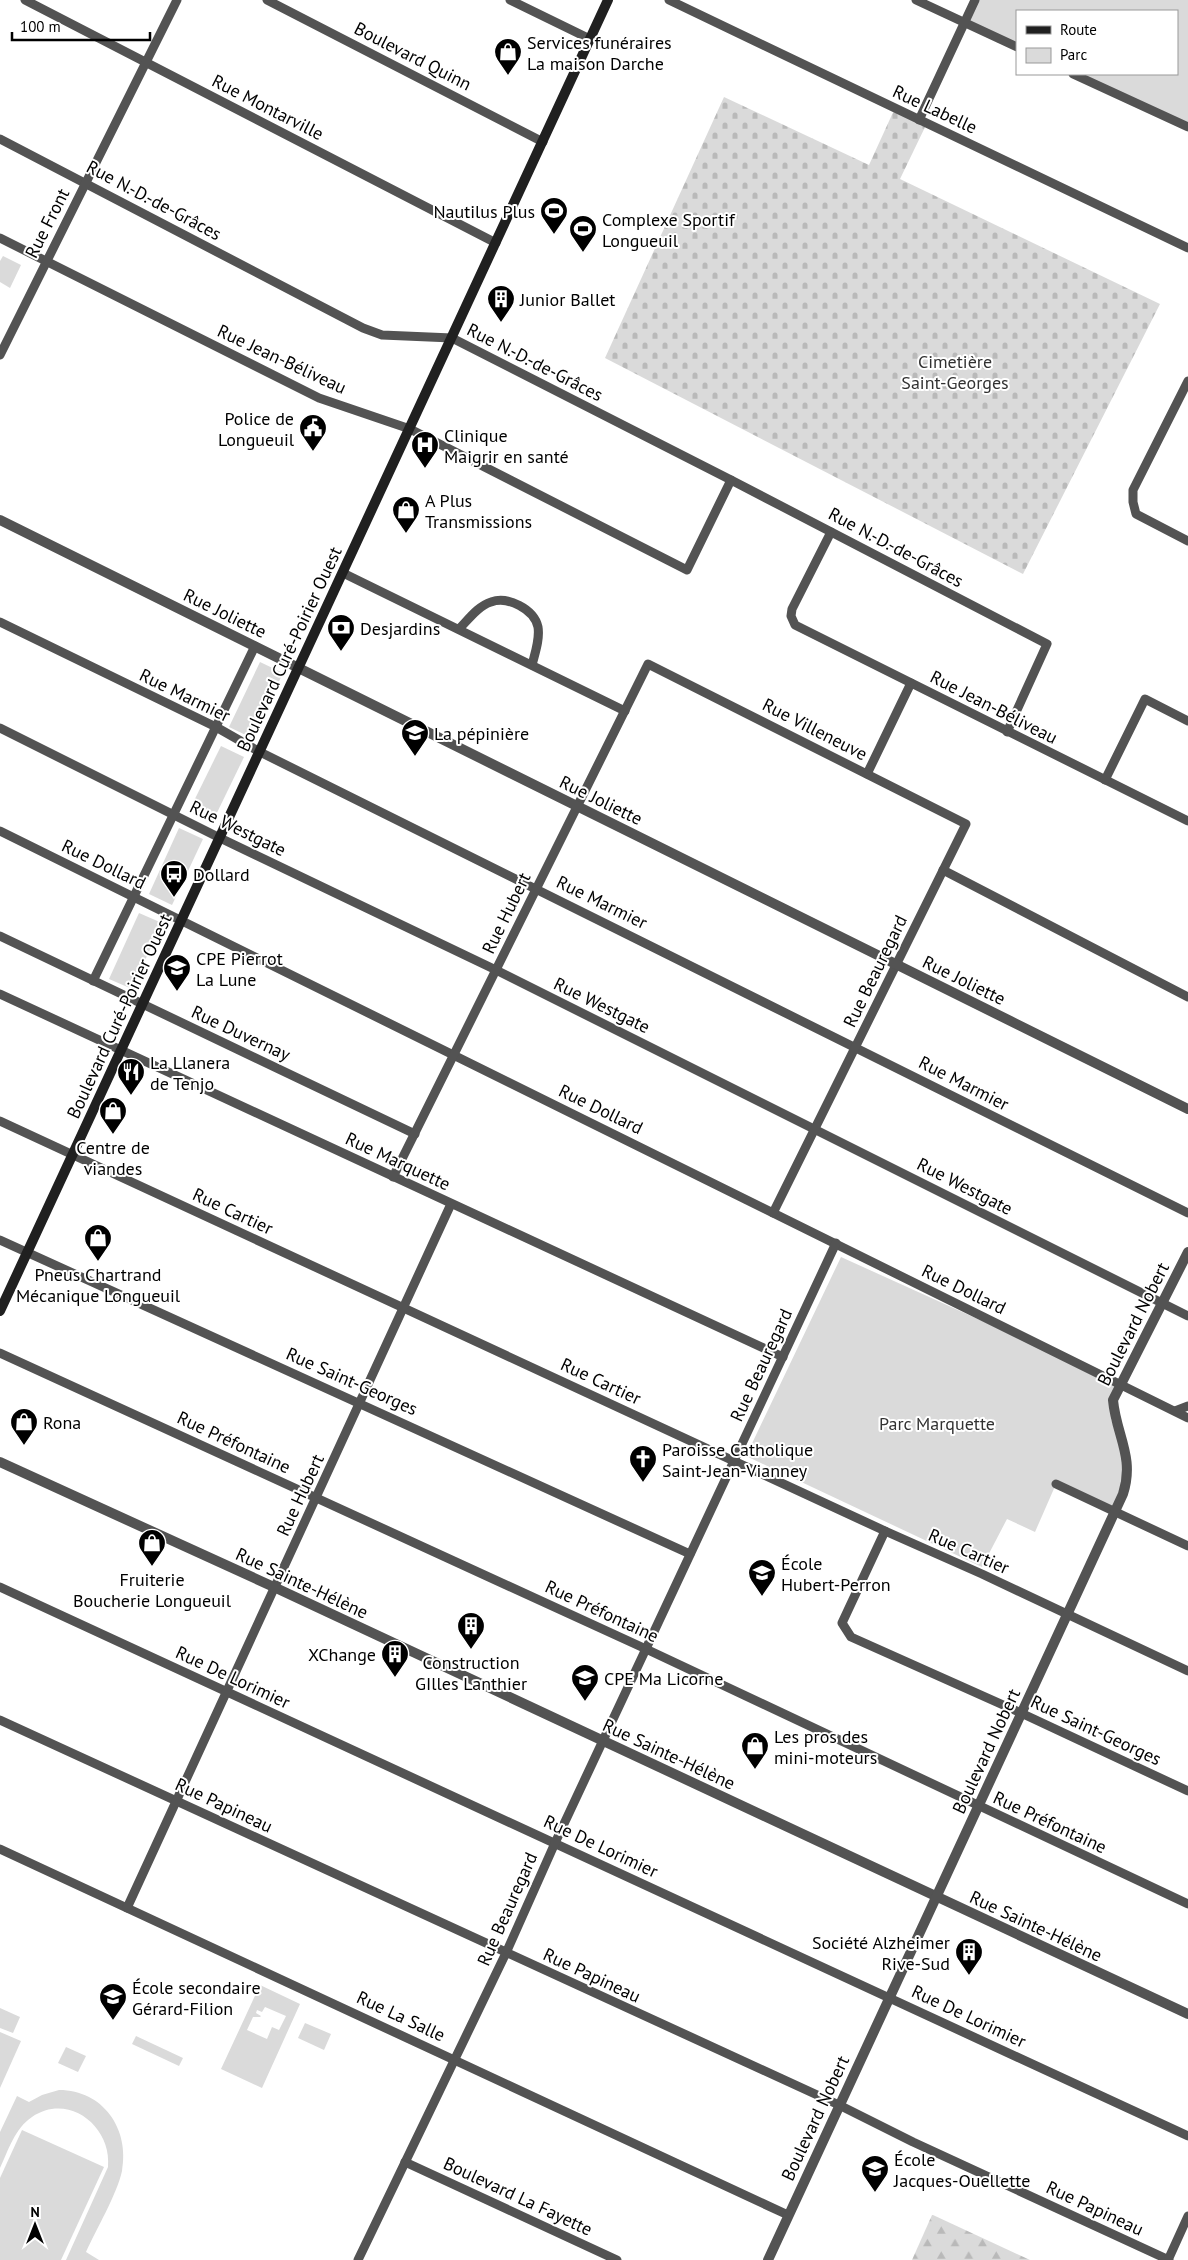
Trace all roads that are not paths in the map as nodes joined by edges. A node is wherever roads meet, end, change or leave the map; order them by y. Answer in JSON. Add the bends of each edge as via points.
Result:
{"nodes":[{"id":1,"x":25,"y":0,"type":"edge"},
{"id":2,"x":177,"y":0,"type":"edge"},
{"id":3,"x":268,"y":0,"type":"edge"},
{"id":4,"x":510,"y":0,"type":"edge"},
{"id":5,"x":608,"y":0,"type":"edge"},
{"id":6,"x":669,"y":0,"type":"edge"},
{"id":7,"x":916,"y":0,"type":"edge"},
{"id":8,"x":975,"y":0,"type":"edge"},
{"id":9,"x":964,"y":23,"type":"junction"},
{"id":10,"x":590,"y":39,"type":"junction"},
{"id":11,"x":1016,"y":48,"type":"edge"},
{"id":12,"x":146,"y":63,"type":"junction"},
{"id":13,"x":1075,"y":75,"type":"edge"},
{"id":14,"x":919,"y":120,"type":"junction"},
{"id":15,"x":1188,"y":127,"type":"edge"},
{"id":16,"x":0,"y":139,"type":"edge"},
{"id":17,"x":543,"y":142,"type":"junction"},
{"id":18,"x":85,"y":183,"type":"junction"},
{"id":19,"x":0,"y":238,"type":"edge"},
{"id":20,"x":496,"y":243,"type":"junction"},
{"id":21,"x":1188,"y":248,"type":"edge"},
{"id":22,"x":46,"y":261,"type":"junction"},
{"id":23,"x":452,"y":338,"type":"junction"},
{"id":24,"x":0,"y":354,"type":"edge"},
{"id":25,"x":1188,"y":381,"type":"edge"},
{"id":26,"x":410,"y":429,"type":"junction"},
{"id":27,"x":731,"y":480,"type":"junction"},
{"id":28,"x":0,"y":520,"type":"edge"},
{"id":29,"x":831,"y":532,"type":"junction"},
{"id":30,"x":1188,"y":541,"type":"edge"},
{"id":31,"x":343,"y":573,"type":"junction"},
{"id":32,"x":0,"y":622,"type":"edge"},
{"id":33,"x":459,"y":629,"type":"junction"},
{"id":34,"x":255,"y":646,"type":"junction"},
{"id":35,"x":648,"y":664,"type":"joint"},
{"id":36,"x":532,"y":665,"type":"junction"},
{"id":37,"x":298,"y":668,"type":"junction"},
{"id":38,"x":911,"y":683,"type":"junction"},
{"id":39,"x":625,"y":711,"type":"junction"},
{"id":40,"x":1188,"y":721,"type":"edge"},
{"id":41,"x":216,"y":727,"type":"junction"},
{"id":42,"x":0,"y":728,"type":"edge"},
{"id":43,"x":1006,"y":732,"type":"junction"},
{"id":44,"x":260,"y":752,"type":"junction"},
{"id":45,"x":867,"y":774,"type":"junction"},
{"id":46,"x":1106,"y":780,"type":"junction"},
{"id":47,"x":577,"y":806,"type":"junction"},
{"id":48,"x":174,"y":815,"type":"junction"},
{"id":49,"x":1188,"y":821,"type":"edge"},
{"id":50,"x":966,"y":824,"type":"joint"},
{"id":51,"x":0,"y":831,"type":"edge"},
{"id":52,"x":220,"y":838,"type":"junction"},
{"id":53,"x":943,"y":870,"type":"junction"},
{"id":54,"x":537,"y":888,"type":"junction"},
{"id":55,"x":134,"y":897,"type":"junction"},
{"id":56,"x":181,"y":920,"type":"junction"},
{"id":57,"x":0,"y":936,"type":"edge"},
{"id":58,"x":897,"y":964,"type":"junction"},
{"id":59,"x":496,"y":970,"type":"junction"},
{"id":60,"x":93,"y":981,"type":"junction"},
{"id":61,"x":0,"y":994,"type":"edge"},
{"id":62,"x":1188,"y":997,"type":"edge"},
{"id":63,"x":142,"y":1004,"type":"junction"},
{"id":64,"x":856,"y":1047,"type":"junction"},
{"id":65,"x":121,"y":1050,"type":"junction"},
{"id":66,"x":454,"y":1055,"type":"junction"},
{"id":67,"x":1188,"y":1109,"type":"edge"},
{"id":68,"x":0,"y":1121,"type":"edge"},
{"id":69,"x":815,"y":1129,"type":"junction"},
{"id":70,"x":415,"y":1134,"type":"junction"},
{"id":71,"x":73,"y":1154,"type":"junction"},
{"id":72,"x":393,"y":1177,"type":"junction"},
{"id":73,"x":451,"y":1204,"type":"junction"},
{"id":74,"x":773,"y":1213,"type":"junction"},
{"id":75,"x":1188,"y":1213,"type":"edge"},
{"id":76,"x":0,"y":1240,"type":"edge"},
{"id":77,"x":836,"y":1243,"type":"junction"},
{"id":78,"x":1188,"y":1252,"type":"edge"},
{"id":79,"x":27,"y":1253,"type":"junction"},
{"id":80,"x":1162,"y":1302,"type":"junction"},
{"id":81,"x":404,"y":1308,"type":"junction"},
{"id":82,"x":0,"y":1312,"type":"edge"},
{"id":83,"x":1188,"y":1316,"type":"edge"},
{"id":84,"x":0,"y":1353,"type":"edge"},
{"id":85,"x":782,"y":1357,"type":"junction"},
{"id":86,"x":1121,"y":1384,"type":"junction"},
{"id":87,"x":360,"y":1403,"type":"junction"},
{"id":88,"x":1188,"y":1406,"type":"edge"},
{"id":89,"x":1175,"y":1411,"type":"junction"},
{"id":90,"x":1188,"y":1418,"type":"edge"},
{"id":91,"x":734,"y":1460,"type":"junction"},
{"id":92,"x":0,"y":1462,"type":"edge"},
{"id":93,"x":1056,"y":1484,"type":"dead end"},
{"id":94,"x":317,"y":1498,"type":"junction"},
{"id":95,"x":1115,"y":1512,"type":"junction"},
{"id":96,"x":885,"y":1531,"type":"junction"},
{"id":97,"x":1188,"y":1546,"type":"edge"},
{"id":98,"x":690,"y":1554,"type":"junction"},
{"id":99,"x":0,"y":1587,"type":"edge"},
{"id":100,"x":276,"y":1588,"type":"junction"},
{"id":101,"x":1067,"y":1615,"type":"junction"},
{"id":102,"x":646,"y":1649,"type":"junction"},
{"id":103,"x":1188,"y":1671,"type":"edge"},
{"id":104,"x":225,"y":1691,"type":"junction"},
{"id":105,"x":1021,"y":1712,"type":"junction"},
{"id":106,"x":0,"y":1720,"type":"edge"},
{"id":107,"x":603,"y":1741,"type":"junction"},
{"id":108,"x":1188,"y":1791,"type":"edge"},
{"id":109,"x":175,"y":1800,"type":"junction"},
{"id":110,"x":978,"y":1807,"type":"junction"},
{"id":111,"x":555,"y":1843,"type":"junction"},
{"id":112,"x":0,"y":1848,"type":"edge"},
{"id":113,"x":936,"y":1897,"type":"junction"},
{"id":114,"x":1188,"y":1904,"type":"edge"},
{"id":115,"x":127,"y":1908,"type":"junction"},
{"id":116,"x":506,"y":1953,"type":"junction"},
{"id":117,"x":889,"y":1997,"type":"junction"},
{"id":118,"x":1188,"y":2014,"type":"edge"},
{"id":119,"x":454,"y":2058,"type":"junction"},
{"id":120,"x":839,"y":2106,"type":"junction"},
{"id":121,"x":1188,"y":2136,"type":"edge"},
{"id":122,"x":405,"y":2162,"type":"junction"},
{"id":123,"x":788,"y":2215,"type":"junction"},
{"id":124,"x":1188,"y":2216,"type":"edge"},
{"id":125,"x":358,"y":2260,"type":"edge"},
{"id":126,"x":617,"y":2260,"type":"edge"},
{"id":127,"x":768,"y":2260,"type":"edge"},
{"id":128,"x":1169,"y":2260,"type":"edge"}],
"edges":[{"from":1,"to":12,"type":"street","name":"Rue Montarville"},
{"from":2,"to":12,"type":"street","name":"Rue Front"},
{"from":3,"to":17,"type":"street","name":"Boulevard Quinn"},
{"from":4,"to":10,"type":"street"},
{"from":5,"to":10,"type":"main road","name":"Boulevard Curé-Poirier Ouest"},
{"from":6,"to":14,"type":"street","name":"Rue Labelle"},
{"from":7,"to":9,"type":"street"},
{"from":8,"to":9,"type":"street"},
{"from":9,"to":11,"type":"street"},
{"from":9,"to":14,"type":"street"},
{"from":10,"to":17,"type":"main road","name":"Boulevard Curé-Poirier Ouest"},
{"from":12,"to":18,"type":"street","name":"Rue Front"},
{"from":12,"to":20,"type":"street","name":"Rue Montarville"},
{"from":13,"to":15,"type":"street"},
{"from":14,"to":21,"type":"street","name":"Rue Labelle"},
{"from":16,"to":18,"type":"street","name":"Rue N.-D.-de-Grâces"},
{"from":17,"to":20,"type":"main road","name":"Boulevard Curé-Poirier Ouest"},
{"from":18,"to":22,"type":"street","name":"Rue Front"},
{"from":18,"to":23,"type":"street","name":"Rue N.-D.-de-Grâces","via":[[362,328],[382,335]]},
{"from":19,"to":22,"type":"street","name":"Rue Jean-Béliveau"},
{"from":20,"to":23,"type":"main road","name":"Boulevard Curé-Poirier Ouest"},
{"from":22,"to":24,"type":"street","name":"Rue Front"},
{"from":22,"to":26,"type":"street","name":"Rue Jean-Béliveau","via":[[319,398]]},
{"from":23,"to":26,"type":"main road","name":"Boulevard Curé-Poirier Ouest"},
{"from":23,"to":27,"type":"street","name":"Rue N.-D.-de-Grâces"},
{"from":25,"to":30,"type":"street","via":[[1133,490],[1133,502],[1136,514]]},
{"from":26,"to":27,"type":"street","name":"Rue Jean-Béliveau","via":[[687,570]]},
{"from":26,"to":31,"type":"main road","name":"Boulevard Curé-Poirier Ouest"},
{"from":27,"to":29,"type":"street","name":"Rue N.-D.-de-Grâces"},
{"from":28,"to":34,"type":"street","name":"Rue Joliette"},
{"from":29,"to":38,"type":"street","name":"Rue Jean-Béliveau","via":[[792,609],[795,625]]},
{"from":29,"to":43,"type":"street","name":"Rue N.-D.-de-Grâces","via":[[1047,644]]},
{"from":31,"to":33,"type":"street"},
{"from":31,"to":37,"type":"main road","name":"Boulevard Curé-Poirier Ouest"},
{"from":32,"to":41,"type":"street","name":"Rue Marmier"},
{"from":33,"to":36,"type":"street"},
{"from":33,"to":36,"type":"street","via":[[479,608],[490,602],[504,600],[518,606],[530,613],[537,626]]},
{"from":34,"to":37,"type":"street","name":"Rue Joliette"},
{"from":34,"to":41,"type":"street","name":"Boulevard Curé-Poirier Ouest"},
{"from":35,"to":39,"type":"street","name":"Rue Hubert"},
{"from":35,"to":45,"type":"street","name":"Rue Villeneuve"},
{"from":36,"to":39,"type":"street"},
{"from":37,"to":44,"type":"main road","name":"Boulevard Curé-Poirier Ouest"},
{"from":37,"to":47,"type":"street","name":"Rue Joliette"},
{"from":38,"to":43,"type":"street","name":"Rue Jean-Béliveau"},
{"from":38,"to":45,"type":"street"},
{"from":39,"to":47,"type":"street","name":"Rue Hubert"},
{"from":40,"to":46,"type":"street","via":[[1145,699]]},
{"from":41,"to":44,"type":"street","name":"Rue Marmier"},
{"from":41,"to":48,"type":"street","name":"Boulevard Curé-Poirier Ouest"},
{"from":42,"to":48,"type":"street","name":"Rue Westgate"},
{"from":43,"to":46,"type":"street","name":"Rue Jean-Béliveau"},
{"from":44,"to":52,"type":"main road","name":"Boulevard Curé-Poirier Ouest"},
{"from":44,"to":54,"type":"street","name":"Rue Marmier"},
{"from":45,"to":50,"type":"street","name":"Rue Villeneuve"},
{"from":46,"to":49,"type":"street","name":"Rue Jean-Béliveau"},
{"from":47,"to":54,"type":"street","name":"Rue Hubert"},
{"from":47,"to":58,"type":"street","name":"Rue Joliette"},
{"from":48,"to":52,"type":"street","name":"Rue Westgate"},
{"from":48,"to":55,"type":"street","name":"Boulevard Curé-Poirier Ouest"},
{"from":50,"to":53,"type":"street","name":"Rue Beauregard"},
{"from":51,"to":55,"type":"street","name":"Rue Dollard"},
{"from":52,"to":56,"type":"main road","name":"Boulevard Curé-Poirier Ouest"},
{"from":52,"to":59,"type":"street","name":"Rue Westgate"},
{"from":53,"to":58,"type":"street","name":"Rue Beauregard"},
{"from":53,"to":62,"type":"street"},
{"from":54,"to":59,"type":"street","name":"Rue Hubert"},
{"from":54,"to":64,"type":"street","name":"Rue Marmier"},
{"from":55,"to":56,"type":"street","name":"Rue Dollard"},
{"from":55,"to":60,"type":"street","name":"Boulevard Curé-Poirier Ouest"},
{"from":56,"to":63,"type":"main road","name":"Boulevard Curé-Poirier Ouest"},
{"from":56,"to":66,"type":"street","name":"Rue Dollard"},
{"from":57,"to":60,"type":"street","name":"Rue Duvernay"},
{"from":58,"to":64,"type":"street","name":"Rue Beauregard"},
{"from":58,"to":67,"type":"street","name":"Rue Joliette"},
{"from":59,"to":66,"type":"street","name":"Rue Hubert"},
{"from":59,"to":69,"type":"street","name":"Rue Westgate"},
{"from":60,"to":63,"type":"street","name":"Rue Duvernay"},
{"from":61,"to":65,"type":"street","name":"Rue Marquette"},
{"from":63,"to":65,"type":"main road","name":"Boulevard Curé-Poirier Ouest"},
{"from":63,"to":70,"type":"street","name":"Rue Duvernay"},
{"from":64,"to":69,"type":"street","name":"Rue Beauregard"},
{"from":64,"to":75,"type":"street","name":"Rue Marmier"},
{"from":65,"to":71,"type":"main road","name":"Boulevard Curé-Poirier Ouest"},
{"from":65,"to":72,"type":"street","name":"Rue Marquette"},
{"from":66,"to":70,"type":"street","name":"Rue Hubert"},
{"from":66,"to":74,"type":"street","name":"Rue Dollard"},
{"from":68,"to":71,"type":"street","name":"Rue Cartier"},
{"from":69,"to":74,"type":"street","name":"Rue Beauregard"},
{"from":69,"to":80,"type":"street","name":"Rue Westgate"},
{"from":70,"to":72,"type":"street","name":"Rue Hubert"},
{"from":71,"to":79,"type":"main road","name":"Boulevard Curé-Poirier Ouest"},
{"from":71,"to":81,"type":"street","name":"Rue Cartier"},
{"from":72,"to":73,"type":"street","name":"Rue Marquette"},
{"from":73,"to":81,"type":"street","name":"Rue Hubert"},
{"from":73,"to":85,"type":"street","name":"Rue Marquette"},
{"from":74,"to":77,"type":"street","name":"Rue Dollard"},
{"from":76,"to":79,"type":"street","name":"Rue Saint-Georges"},
{"from":77,"to":85,"type":"street","name":"Rue Beauregard"},
{"from":77,"to":86,"type":"street","name":"Rue Dollard"},
{"from":78,"to":80,"type":"street","name":"Boulevard Nobert"},
{"from":79,"to":82,"type":"main road","name":"Boulevard Curé-Poirier Ouest"},
{"from":79,"to":87,"type":"street","name":"Rue Saint-Georges"},
{"from":80,"to":83,"type":"street","name":"Rue Westgate"},
{"from":80,"to":86,"type":"street","name":"Boulevard Nobert"},
{"from":81,"to":87,"type":"street","name":"Rue Hubert"},
{"from":81,"to":91,"type":"street","name":"Rue Cartier"},
{"from":84,"to":94,"type":"street","name":"Rue Préfontaine"},
{"from":85,"to":91,"type":"street","name":"Rue Beauregard"},
{"from":86,"to":89,"type":"street","name":"Rue Dollard"},
{"from":86,"to":95,"type":"street","name":"Boulevard Nobert","via":[[1113,1400],[1128,1464],[1128,1479]]},
{"from":87,"to":94,"type":"street","name":"Rue Hubert"},
{"from":87,"to":98,"type":"street","name":"Rue Saint-Georges"},
{"from":88,"to":89,"type":"street"},
{"from":89,"to":90,"type":"street","name":"Rue Dollard"},
{"from":91,"to":96,"type":"street","name":"Rue Cartier"},
{"from":91,"to":98,"type":"street","name":"Rue Beauregard"},
{"from":92,"to":100,"type":"street","name":"Rue Sainte-Hélène"},
{"from":93,"to":95,"type":"street"},
{"from":94,"to":100,"type":"street","name":"Rue Hubert"},
{"from":94,"to":102,"type":"street","name":"Rue Préfontaine"},
{"from":95,"to":97,"type":"street"},
{"from":95,"to":101,"type":"street","name":"Boulevard Nobert"},
{"from":96,"to":101,"type":"street","name":"Rue Cartier"},
{"from":96,"to":105,"type":"street","name":"Rue Saint-Georges","via":[[842,1623],[851,1637]]},
{"from":98,"to":102,"type":"street","name":"Rue Beauregard"},
{"from":99,"to":104,"type":"street","name":"Rue De Lorimier"},
{"from":100,"to":104,"type":"street","name":"Rue Hubert"},
{"from":100,"to":107,"type":"street","name":"Rue Sainte-Hélène"},
{"from":101,"to":103,"type":"street","name":"Rue Cartier"},
{"from":101,"to":105,"type":"street","name":"Boulevard Nobert"},
{"from":102,"to":107,"type":"street","name":"Rue Beauregard"},
{"from":102,"to":110,"type":"street","name":"Rue Préfontaine"},
{"from":104,"to":109,"type":"street","name":"Rue Hubert"},
{"from":104,"to":111,"type":"street","name":"Rue De Lorimier"},
{"from":105,"to":108,"type":"street","name":"Rue Saint-Georges"},
{"from":105,"to":110,"type":"street","name":"Boulevard Nobert"},
{"from":106,"to":109,"type":"street","name":"Rue Papineau"},
{"from":107,"to":111,"type":"street","name":"Rue Beauregard"},
{"from":107,"to":113,"type":"street","name":"Rue Sainte-Hélène"},
{"from":109,"to":115,"type":"street","name":"Rue Hubert"},
{"from":109,"to":116,"type":"street","name":"Rue Papineau"},
{"from":110,"to":113,"type":"street","name":"Boulevard Nobert"},
{"from":110,"to":114,"type":"street","name":"Rue Préfontaine"},
{"from":111,"to":116,"type":"street","name":"Rue Beauregard"},
{"from":111,"to":117,"type":"street","name":"Rue De Lorimier"},
{"from":112,"to":115,"type":"street","name":"Rue La Salle"},
{"from":113,"to":117,"type":"street","name":"Boulevard Nobert"},
{"from":113,"to":118,"type":"street","name":"Rue Sainte-Hélène"},
{"from":115,"to":119,"type":"street","name":"Rue La Salle"},
{"from":116,"to":119,"type":"street","name":"Rue Beauregard"},
{"from":116,"to":120,"type":"street","name":"Rue Papineau"},
{"from":117,"to":120,"type":"street","name":"Boulevard Nobert"},
{"from":117,"to":121,"type":"street","name":"Rue De Lorimier"},
{"from":119,"to":122,"type":"street","name":"Rue Beauregard"},
{"from":119,"to":123,"type":"street","name":"Rue La Salle"},
{"from":120,"to":123,"type":"street","name":"Boulevard Nobert"},
{"from":120,"to":128,"type":"street","name":"Rue Papineau"},
{"from":122,"to":125,"type":"street","name":"Rue Beauregard"},
{"from":122,"to":126,"type":"street","name":"Boulevard La Fayette"},
{"from":123,"to":127,"type":"street","name":"Boulevard Nobert"},
{"from":124,"to":128,"type":"street"}]}
